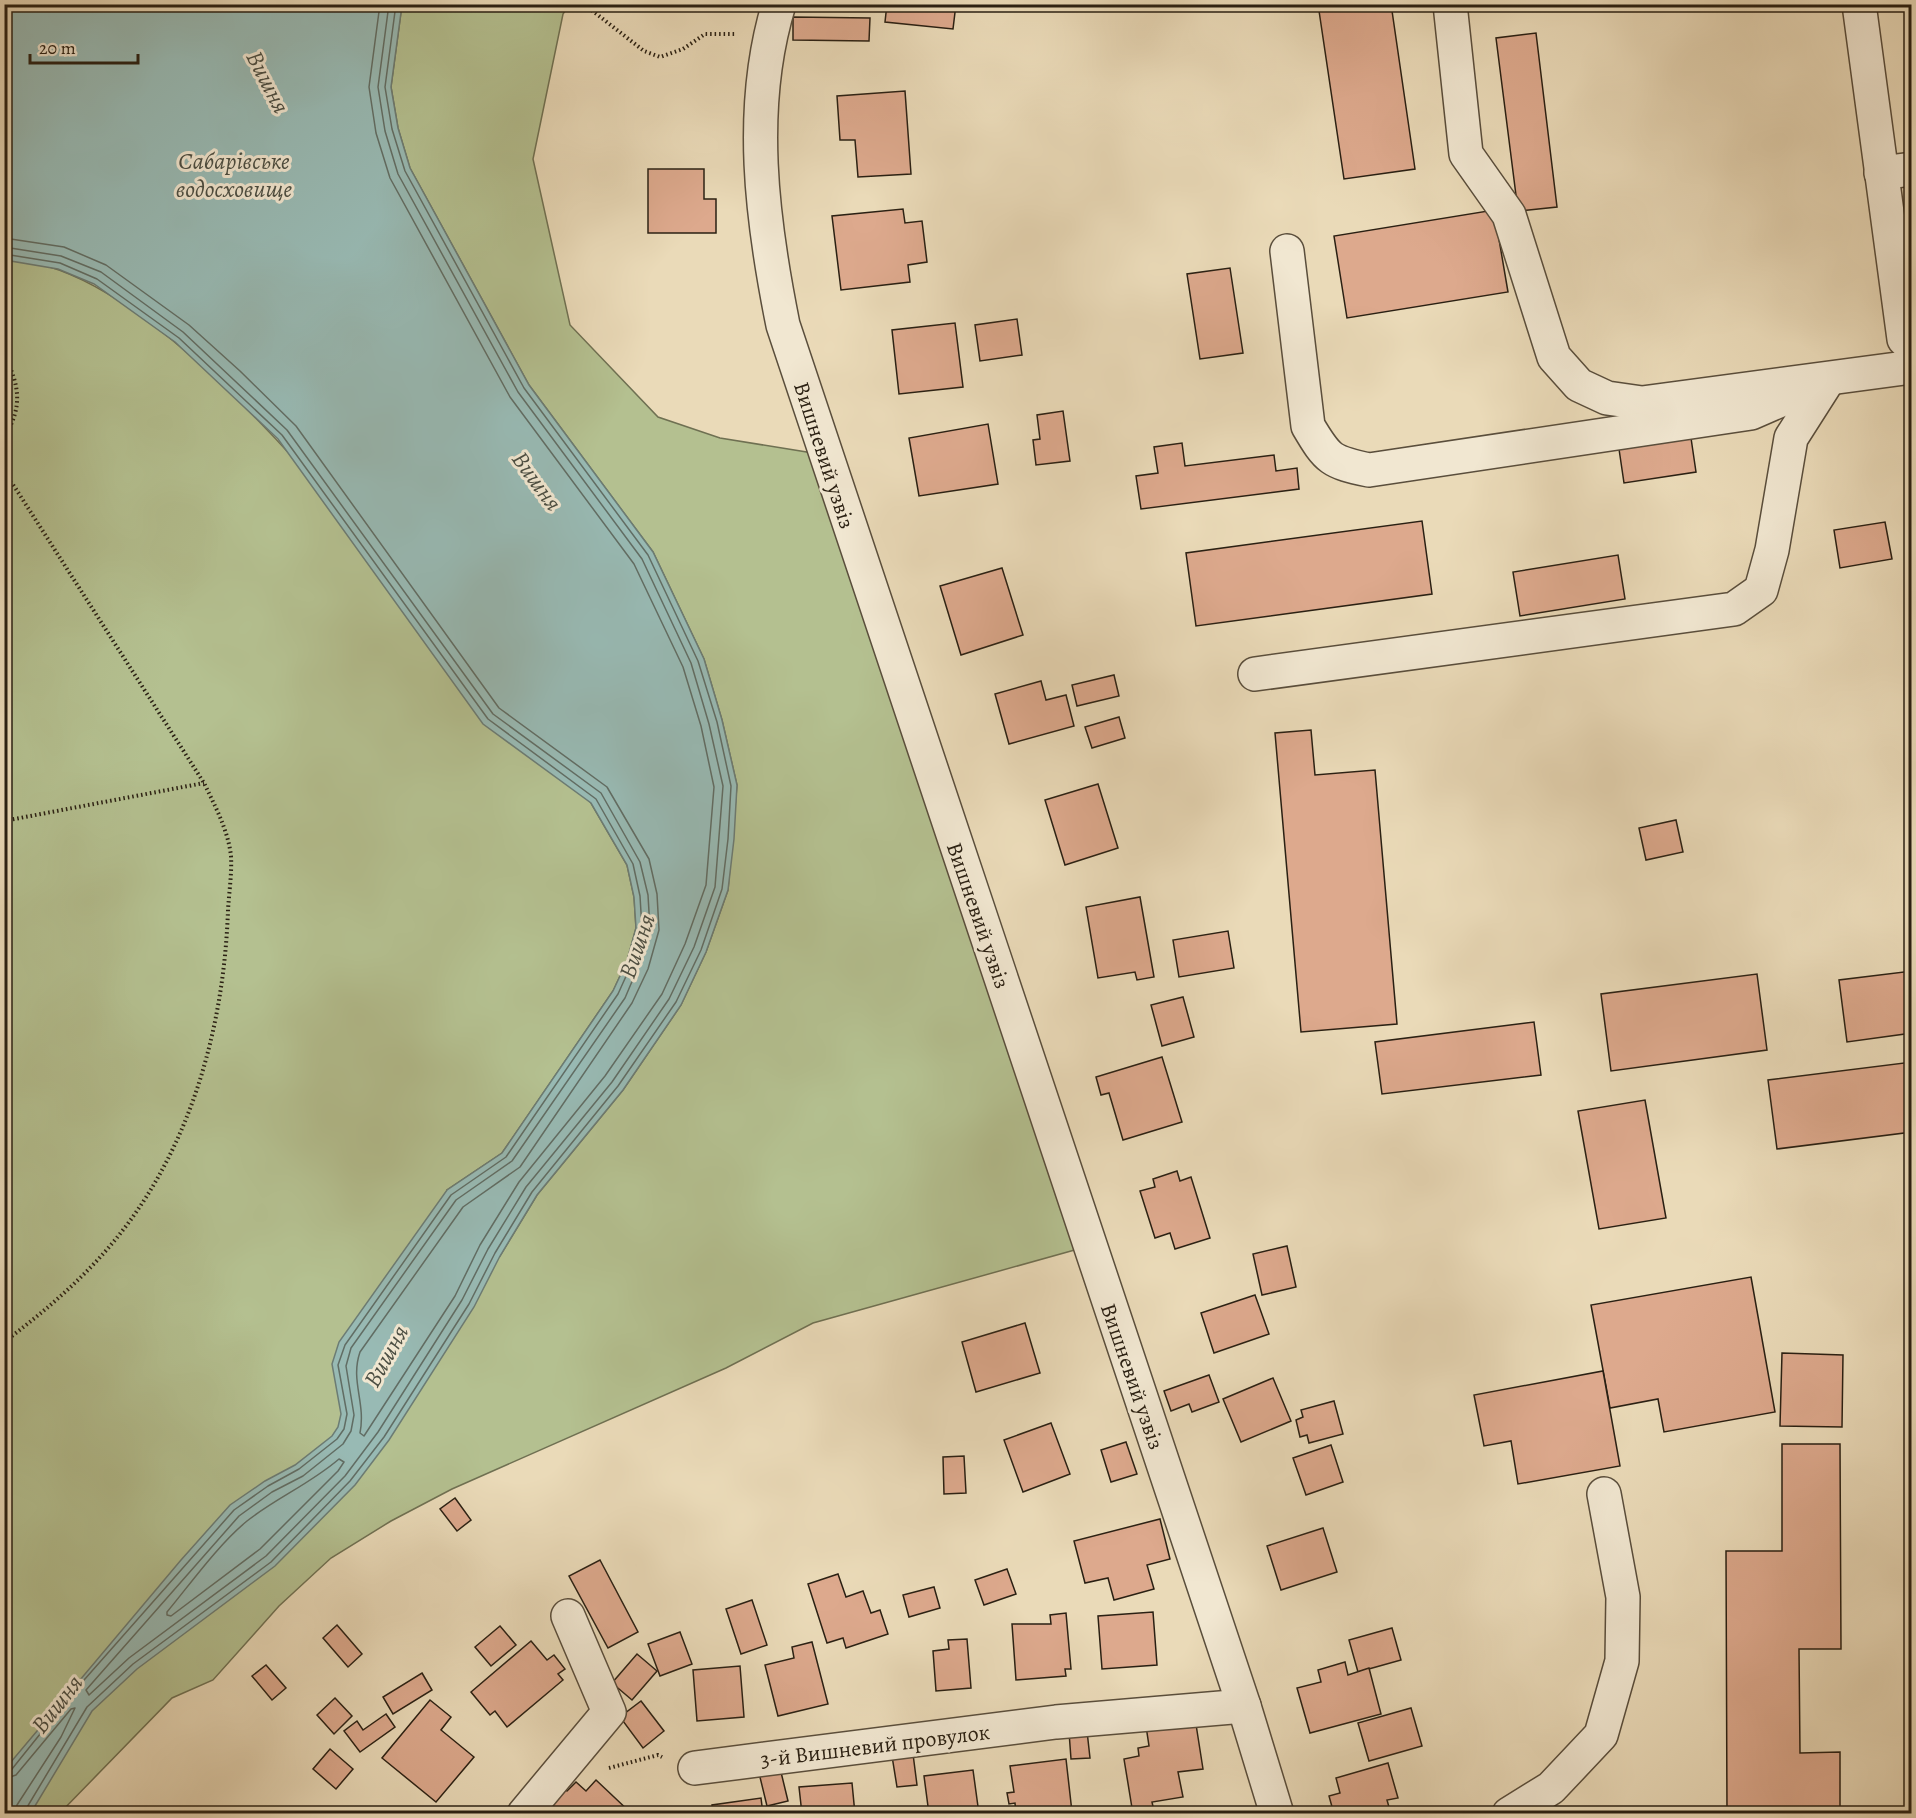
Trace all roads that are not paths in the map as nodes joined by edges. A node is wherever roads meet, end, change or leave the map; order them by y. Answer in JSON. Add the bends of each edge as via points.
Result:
{"nodes":[{"id":1,"x":779,"y":4,"type":"edge"},
{"id":2,"x":1450,"y":4,"type":"edge"},
{"id":3,"x":1859,"y":4,"type":"edge"},
{"id":4,"x":1896,"y":171,"type":"edge"},
{"id":5,"x":1287,"y":251,"type":"dead end"},
{"id":6,"x":1911,"y":348,"type":"edge"},
{"id":7,"x":1911,"y":367,"type":"edge"},
{"id":8,"x":1828,"y":380,"type":"junction"},
{"id":9,"x":1255,"y":674,"type":"dead end"},
{"id":10,"x":1604,"y":1494,"type":"dead end"},
{"id":11,"x":568,"y":1616,"type":"dead end"},
{"id":12,"x":1244,"y":1706,"type":"junction"},
{"id":13,"x":695,"y":1768,"type":"road end"},
{"id":14,"x":524,"y":1814,"type":"edge"},
{"id":15,"x":1277,"y":1814,"type":"edge"},
{"id":16,"x":1509,"y":1814,"type":"edge"}],
"edges":[{"from":1,"to":12,"type":"street","name":"Вишневий узвіз","via":[[765,62],[761,127],[769,258],[783,325]]},
{"from":2,"to":8,"type":"street","via":[[1466,154],[1509,215],[1554,357],[1579,386],[1607,398],[1642,403]]},
{"from":3,"to":4,"type":"street"},
{"from":4,"to":6,"type":"street","via":[[1904,339]]},
{"from":5,"to":8,"type":"street","via":[[1308,426],[1321,449],[1337,464],[1369,470],[1751,413]]},
{"from":7,"to":8,"type":"street"},
{"from":8,"to":9,"type":"street","via":[[1791,438],[1772,550],[1761,590],[1734,609]]},
{"from":10,"to":16,"type":"street","via":[[1623,1597],[1622,1661],[1601,1735],[1551,1788]]},
{"from":11,"to":14,"type":"street","via":[[609,1712]]},
{"from":12,"to":13,"type":"street","name":"3-й Вишневий провулок","via":[[1056,1722]]},
{"from":12,"to":15,"type":"street","name":"Вишневий узвіз"}]}
